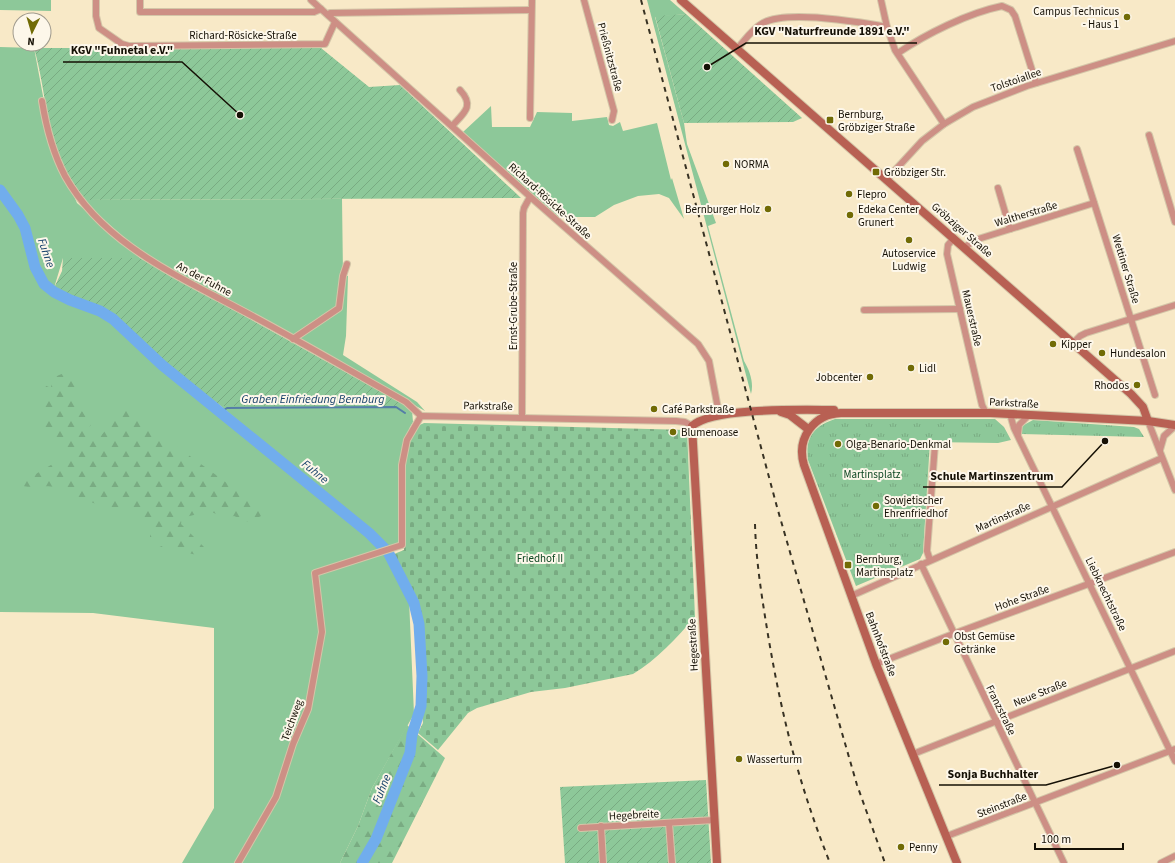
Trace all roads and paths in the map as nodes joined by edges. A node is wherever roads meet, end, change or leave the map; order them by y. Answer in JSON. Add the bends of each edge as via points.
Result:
{"nodes":[{"id":1,"x":96,"y":0,"type":"edge"},
{"id":2,"x":140,"y":0,"type":"edge"},
{"id":3,"x":311,"y":0,"type":"edge"},
{"id":4,"x":532,"y":0,"type":"edge"},
{"id":5,"x":584,"y":0,"type":"edge"},
{"id":6,"x":681,"y":0,"type":"edge"},
{"id":7,"x":881,"y":0,"type":"edge"},
{"id":8,"x":321,"y":9,"type":"junction"},
{"id":9,"x":531,"y":10,"type":"junction"},
{"id":10,"x":328,"y":15,"type":"junction"},
{"id":11,"x":335,"y":22,"type":"junction"},
{"id":12,"x":887,"y":27,"type":"junction"},
{"id":13,"x":1175,"y":41,"type":"edge"},
{"id":14,"x":737,"y":48,"type":"junction"},
{"id":15,"x":898,"y":53,"type":"junction"},
{"id":16,"x":1036,"y":83,"type":"junction"},
{"id":17,"x":460,"y":90,"type":"dead end"},
{"id":18,"x":42,"y":101,"type":"dead end"},
{"id":19,"x":530,"y":118,"type":"dead end"},
{"id":20,"x":612,"y":120,"type":"dead end"},
{"id":21,"x":944,"y":124,"type":"junction"},
{"id":22,"x":452,"y":126,"type":"junction"},
{"id":23,"x":1149,"y":135,"type":"dead end"},
{"id":24,"x":1077,"y":149,"type":"dead end"},
{"id":25,"x":886,"y":179,"type":"junction"},
{"id":26,"x":998,"y":188,"type":"dead end"},
{"id":27,"x":530,"y":197,"type":"junction"},
{"id":28,"x":1094,"y":203,"type":"junction"},
{"id":29,"x":1175,"y":222,"type":"edge"},
{"id":30,"x":1010,"y":229,"type":"junction"},
{"id":31,"x":954,"y":238,"type":"junction"},
{"id":32,"x":965,"y":247,"type":"junction"},
{"id":33,"x":347,"y":264,"type":"dead end"},
{"id":34,"x":1175,"y":305,"type":"edge"},
{"id":35,"x":960,"y":309,"type":"junction"},
{"id":36,"x":864,"y":310,"type":"dead end"},
{"id":37,"x":1131,"y":320,"type":"junction"},
{"id":38,"x":293,"y":339,"type":"junction"},
{"id":39,"x":1073,"y":343,"type":"junction"},
{"id":40,"x":1155,"y":395,"type":"dead end"},
{"id":41,"x":982,"y":405,"type":"junction"},
{"id":42,"x":776,"y":411,"type":"junction"},
{"id":43,"x":878,"y":413,"type":"junction"},
{"id":44,"x":974,"y":413,"type":"junction"},
{"id":45,"x":986,"y":413,"type":"junction"},
{"id":46,"x":719,"y":414,"type":"junction"},
{"id":47,"x":1010,"y":414,"type":"junction"},
{"id":48,"x":1029,"y":415,"type":"junction"},
{"id":49,"x":421,"y":416,"type":"junction"},
{"id":50,"x":522,"y":418,"type":"junction"},
{"id":51,"x":1148,"y":421,"type":"junction"},
{"id":52,"x":1175,"y":425,"type":"edge"},
{"id":53,"x":692,"y":426,"type":"junction"},
{"id":54,"x":808,"y":429,"type":"junction"},
{"id":55,"x":1018,"y":436,"type":"junction"},
{"id":56,"x":935,"y":444,"type":"dead end"},
{"id":57,"x":1160,"y":450,"type":"junction"},
{"id":58,"x":1162,"y":458,"type":"junction"},
{"id":59,"x":1175,"y":490,"type":"edge"},
{"id":60,"x":1053,"y":506,"type":"junction"},
{"id":61,"x":1175,"y":552,"type":"edge"},
{"id":62,"x":930,"y":560,"type":"junction"},
{"id":63,"x":921,"y":564,"type":"junction"},
{"id":64,"x":1090,"y":583,"type":"junction"},
{"id":65,"x":852,"y":596,"type":"junction"},
{"id":66,"x":953,"y":634,"type":"junction"},
{"id":67,"x":1175,"y":651,"type":"edge"},
{"id":68,"x":876,"y":664,"type":"junction"},
{"id":69,"x":1131,"y":668,"type":"junction"},
{"id":70,"x":996,"y":721,"type":"junction"},
{"id":71,"x":1173,"y":750,"type":"edge"},
{"id":72,"x":913,"y":754,"type":"junction"},
{"id":73,"x":1175,"y":761,"type":"edge"},
{"id":74,"x":1035,"y":803,"type":"junction"},
{"id":75,"x":714,"y":820,"type":"junction"},
{"id":76,"x":669,"y":823,"type":"junction"},
{"id":77,"x":601,"y":826,"type":"junction"},
{"id":78,"x":581,"y":828,"type":"dead end"},
{"id":79,"x":947,"y":836,"type":"junction"},
{"id":80,"x":1175,"y":856,"type":"edge"},
{"id":81,"x":238,"y":863,"type":"edge"},
{"id":82,"x":603,"y":863,"type":"edge"},
{"id":83,"x":672,"y":863,"type":"edge"},
{"id":84,"x":717,"y":863,"type":"edge"},
{"id":85,"x":957,"y":863,"type":"edge"},
{"id":86,"x":1064,"y":863,"type":"edge"},
{"id":87,"x":1162,"y":863,"type":"edge"}],
"edges":[{"from":1,"to":11,"type":"street","name":"Richard-Rösicke-Straße","via":[[99,28],[129,46],[325,44]]},
{"from":2,"to":8,"type":"street","name":"Richard-Rösicke-Straße","via":[[140,12],[314,12]]},
{"from":3,"to":8,"type":"street","name":"Richard-Rösicke-Straße"},
{"from":4,"to":9,"type":"street"},
{"from":5,"to":20,"type":"street","name":"Prießnitzstraße","via":[[614,111]]},
{"from":6,"to":14,"type":"main road","name":"Gröbziger Straße"},
{"from":7,"to":12,"type":"street"},
{"from":8,"to":10,"type":"street","name":"Richard-Rösicke-Straße"},
{"from":9,"to":10,"type":"street"},
{"from":9,"to":19,"type":"street"},
{"from":10,"to":11,"type":"street","name":"Richard-Rösicke-Straße"},
{"from":11,"to":22,"type":"street","name":"Richard-Rösicke-Straße"},
{"from":12,"to":14,"type":"street","via":[[802,17],[778,18],[768,20],[756,28]]},
{"from":12,"to":15,"type":"street"},
{"from":13,"to":16,"type":"street","name":"Tolstoiallee"},
{"from":14,"to":25,"type":"main road","name":"Gröbziger Straße"},
{"from":15,"to":16,"type":"street","via":[[967,18],[1002,6],[1011,10],[1015,16]]},
{"from":15,"to":21,"type":"street"},
{"from":16,"to":21,"type":"street","name":"Tolstoiallee","via":[[983,102]]},
{"from":17,"to":22,"type":"street","via":[[465,94],[468,105]]},
{"from":18,"to":38,"type":"street","name":"An der Fuhne","via":[[52,144],[65,175],[80,199],[105,226],[133,249],[164,269]]},
{"from":21,"to":25,"type":"street","name":"Tolstoiallee","via":[[918,145]]},
{"from":22,"to":27,"type":"street","name":"Richard-Rösicke-Straße"},
{"from":23,"to":29,"type":"street"},
{"from":24,"to":28,"type":"street","name":"Wettiner Straße"},
{"from":25,"to":31,"type":"main road","name":"Gröbziger Straße"},
{"from":26,"to":30,"type":"street"},
{"from":27,"to":46,"type":"street","name":"Richard-Rösicke-Straße","via":[[698,344],[709,361]]},
{"from":27,"to":50,"type":"street","name":"Ernst-Grube-Straße","via":[[523,213]]},
{"from":28,"to":30,"type":"street","name":"Waltherstraße"},
{"from":28,"to":37,"type":"street","name":"Wettiner Straße"},
{"from":30,"to":32,"type":"street","name":"Waltherstraße","via":[[975,240]]},
{"from":31,"to":32,"type":"main road","name":"Gröbziger Straße"},
{"from":31,"to":35,"type":"street","name":"Mauerstraße","via":[[948,245],[947,254]]},
{"from":32,"to":39,"type":"main road","name":"Gröbziger Straße"},
{"from":33,"to":38,"type":"street","via":[[338,308]]},
{"from":34,"to":37,"type":"street"},
{"from":35,"to":36,"type":"street"},
{"from":35,"to":41,"type":"street","name":"Mauerstraße"},
{"from":37,"to":39,"type":"street","via":[[1086,333]]},
{"from":37,"to":40,"type":"street","name":"Wettiner Straße"},
{"from":38,"to":49,"type":"street","name":"An der Fuhne","via":[[406,402]]},
{"from":39,"to":51,"type":"main road","name":"Gröbziger Straße","via":[[1137,399]]},
{"from":41,"to":44,"type":"street"},
{"from":41,"to":45,"type":"street","name":"Mauerstraße"},
{"from":42,"to":43,"type":"main road","name":"Parkstraße","via":[[877,409]]},
{"from":42,"to":46,"type":"main road","name":"Parkstraße"},
{"from":42,"to":54,"type":"main road","name":"Parkstraße","via":[[790,415]]},
{"from":43,"to":44,"type":"main road","name":"Parkstraße"},
{"from":43,"to":54,"type":"main road","name":"Parkstraße","via":[[831,413],[817,420]]},
{"from":44,"to":45,"type":"main road","name":"Parkstraße"},
{"from":45,"to":47,"type":"main road","name":"Parkstraße"},
{"from":46,"to":53,"type":"main road","name":"Parkstraße","via":[[699,420]]},
{"from":47,"to":48,"type":"main road","name":"Parkstraße"},
{"from":47,"to":55,"type":"street","name":"Liebknechtstraße"},
{"from":48,"to":51,"type":"main road","name":"Parkstraße"},
{"from":48,"to":55,"type":"street","via":[[1019,425]]},
{"from":49,"to":50,"type":"street","name":"Parkstraße"},
{"from":49,"to":81,"type":"street","name":"Teichweg","via":[[407,440],[402,464],[402,545],[315,573],[322,632],[308,709],[276,797]]},
{"from":50,"to":53,"type":"street","name":"Parkstraße","via":[[676,421]]},
{"from":51,"to":52,"type":"main road","name":"Parkstraße"},
{"from":51,"to":57,"type":"street"},
{"from":52,"to":57,"type":"street","via":[[1164,436]]},
{"from":53,"to":75,"type":"main road","name":"Hegestraße"},
{"from":54,"to":65,"type":"main road","name":"Bahnhofstraße","via":[[802,446],[803,461]]},
{"from":55,"to":60,"type":"street","name":"Liebknechtstraße"},
{"from":56,"to":62,"type":"street","via":[[927,550]]},
{"from":57,"to":58,"type":"street"},
{"from":58,"to":59,"type":"street"},
{"from":58,"to":60,"type":"street","name":"Martinstraße"},
{"from":60,"to":62,"type":"street","name":"Martinstraße"},
{"from":60,"to":64,"type":"street","name":"Liebknechtstraße"},
{"from":61,"to":64,"type":"street","name":"Hohe Straße"},
{"from":62,"to":63,"type":"street","name":"Martinstraße"},
{"from":63,"to":65,"type":"street","name":"Martinstraße"},
{"from":63,"to":66,"type":"street","name":"Franzstraße"},
{"from":64,"to":66,"type":"street","name":"Hohe Straße"},
{"from":64,"to":69,"type":"street","name":"Liebknechtstraße"},
{"from":65,"to":68,"type":"main road","name":"Bahnhofstraße"},
{"from":66,"to":68,"type":"street","name":"Hohe Straße"},
{"from":66,"to":70,"type":"street","name":"Franzstraße"},
{"from":67,"to":69,"type":"street","name":"Neue Straße"},
{"from":68,"to":72,"type":"main road","name":"Bahnhofstraße"},
{"from":69,"to":70,"type":"street","name":"Neue Straße"},
{"from":69,"to":71,"type":"street","name":"Liebknechtstraße"},
{"from":70,"to":72,"type":"street","name":"Neue Straße"},
{"from":70,"to":74,"type":"street","name":"Franzstraße"},
{"from":71,"to":73,"type":"street","name":"Liebknechtstraße"},
{"from":71,"to":74,"type":"street","name":"Steinstraße"},
{"from":72,"to":79,"type":"main road","name":"Bahnhofstraße"},
{"from":74,"to":79,"type":"street","name":"Steinstraße"},
{"from":74,"to":86,"type":"street","name":"Franzstraße"},
{"from":75,"to":76,"type":"street","name":"Hegebreite"},
{"from":75,"to":84,"type":"main road","name":"Hegestraße"},
{"from":76,"to":77,"type":"street","name":"Hegebreite"},
{"from":76,"to":83,"type":"street","name":"Hegebreite"},
{"from":77,"to":78,"type":"street","name":"Hegebreite"},
{"from":77,"to":82,"type":"street","name":"Hegebreite"},
{"from":79,"to":85,"type":"main road","name":"Bahnhofstraße"},
{"from":80,"to":87,"type":"street"}]}
